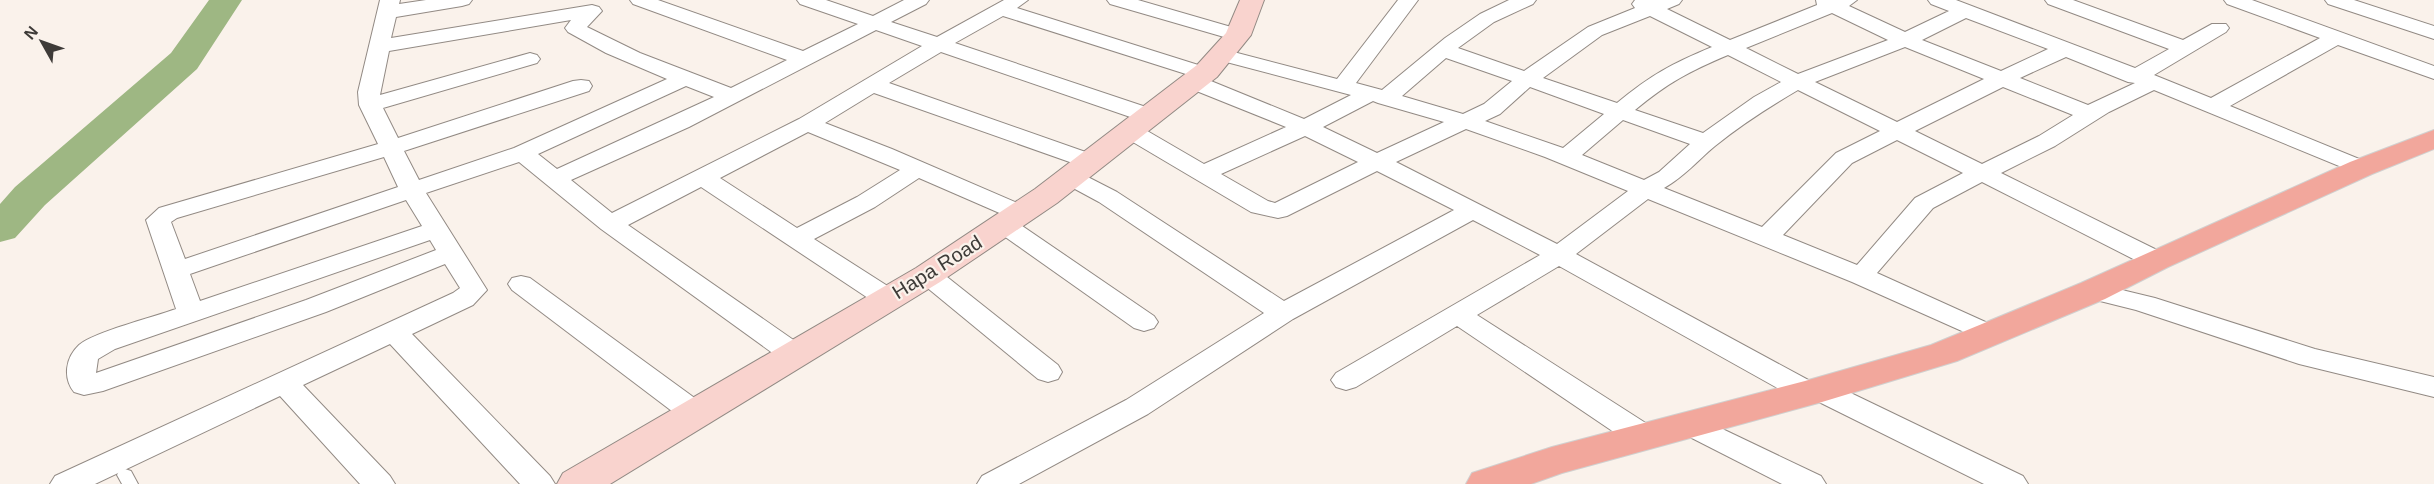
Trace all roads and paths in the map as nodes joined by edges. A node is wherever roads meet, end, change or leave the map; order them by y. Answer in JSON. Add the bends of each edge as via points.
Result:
{"nodes":[{"id":1,"x":462,"y":0,"type":"edge"},
{"id":2,"x":640,"y":0,"type":"edge"},
{"id":3,"x":808,"y":0,"type":"edge"},
{"id":4,"x":919,"y":0,"type":"edge"},
{"id":5,"x":1118,"y":0,"type":"edge"},
{"id":6,"x":1252,"y":0,"type":"edge"},
{"id":7,"x":1408,"y":0,"type":"edge"},
{"id":8,"x":1526,"y":0,"type":"edge"},
{"id":9,"x":1672,"y":0,"type":"edge"},
{"id":10,"x":1938,"y":0,"type":"edge"},
{"id":11,"x":2055,"y":0,"type":"edge"},
{"id":12,"x":2234,"y":0,"type":"edge"},
{"id":13,"x":2335,"y":0,"type":"edge"},
{"id":14,"x":1833,"y":2,"type":"edge"},
{"id":15,"x":1642,"y":4,"type":"edge"},
{"id":16,"x":1010,"y":5,"type":"edge"},
{"id":17,"x":389,"y":6,"type":"edge"},
{"id":18,"x":1966,"y":10,"type":"junction"},
{"id":19,"x":876,"y":24,"type":"junction"},
{"id":20,"x":2219,"y":28,"type":"dead end"},
{"id":21,"x":2434,"y":33,"type":"edge"},
{"id":22,"x":2338,"y":38,"type":"junction"},
{"id":23,"x":1905,"y":40,"type":"junction"},
{"id":24,"x":381,"y":46,"type":"junction"},
{"id":25,"x":937,"y":46,"type":"junction"},
{"id":26,"x":1729,"y":48,"type":"junction"},
{"id":27,"x":2185,"y":48,"type":"junction"},
{"id":28,"x":2066,"y":49,"type":"junction"},
{"id":29,"x":1444,"y":50,"type":"junction"},
{"id":30,"x":802,"y":58,"type":"junction"},
{"id":31,"x":530,"y":59,"type":"dead end"},
{"id":32,"x":1214,"y":61,"type":"junction"},
{"id":33,"x":2434,"y":74,"type":"edge"},
{"id":34,"x":2002,"y":78,"type":"junction"},
{"id":35,"x":685,"y":79,"type":"junction"},
{"id":36,"x":1527,"y":79,"type":"junction"},
{"id":37,"x":2144,"y":80,"type":"junction"},
{"id":38,"x":1797,"y":82,"type":"junction"},
{"id":39,"x":873,"y":85,"type":"junction"},
{"id":40,"x":581,"y":86,"type":"dead end"},
{"id":41,"x":1342,"y":87,"type":"junction"},
{"id":42,"x":733,"y":96,"type":"junction"},
{"id":43,"x":1378,"y":96,"type":"junction"},
{"id":44,"x":370,"y":105,"type":"junction"},
{"id":45,"x":2213,"y":106,"type":"junction"},
{"id":46,"x":1621,"y":111,"type":"junction"},
{"id":47,"x":2090,"y":114,"type":"junction"},
{"id":48,"x":1464,"y":121,"type":"junction"},
{"id":49,"x":1138,"y":123,"type":"junction"},
{"id":50,"x":807,"y":124,"type":"junction"},
{"id":51,"x":1305,"y":127,"type":"junction"},
{"id":52,"x":1896,"y":133,"type":"junction"},
{"id":53,"x":2432,"y":141,"type":"edge"},
{"id":54,"x":1706,"y":142,"type":"junction"},
{"id":55,"x":390,"y":148,"type":"junction"},
{"id":56,"x":522,"y":153,"type":"junction"},
{"id":57,"x":1566,"y":157,"type":"junction"},
{"id":58,"x":1376,"y":162,"type":"junction"},
{"id":59,"x":2361,"y":168,"type":"junction"},
{"id":60,"x":1079,"y":169,"type":"junction"},
{"id":61,"x":917,"y":170,"type":"junction"},
{"id":62,"x":1984,"y":172,"type":"junction"},
{"id":63,"x":1203,"y":173,"type":"junction"},
{"id":64,"x":704,"y":178,"type":"junction"},
{"id":65,"x":554,"y":179,"type":"junction"},
{"id":66,"x":1645,"y":189,"type":"junction"},
{"id":67,"x":412,"y":190,"type":"junction"},
{"id":68,"x":1473,"y":208,"type":"junction"},
{"id":69,"x":1012,"y":219,"type":"junction"},
{"id":70,"x":610,"y":224,"type":"junction"},
{"id":71,"x":436,"y":229,"type":"junction"},
{"id":72,"x":797,"y":238,"type":"junction"},
{"id":73,"x":1766,"y":238,"type":"junction"},
{"id":74,"x":451,"y":253,"type":"junction"},
{"id":75,"x":1559,"y":255,"type":"junction"},
{"id":76,"x":2156,"y":260,"type":"junction"},
{"id":77,"x":177,"y":270,"type":"junction"},
{"id":78,"x":928,"y":275,"type":"junction"},
{"id":79,"x":1861,"y":276,"type":"junction"},
{"id":80,"x":521,"y":284,"type":"dead end"},
{"id":81,"x":2093,"y":291,"type":"junction"},
{"id":82,"x":887,"y":298,"type":"junction"},
{"id":83,"x":1283,"y":313,"type":"junction"},
{"id":84,"x":191,"y":314,"type":"junction"},
{"id":85,"x":1459,"y":315,"type":"junction"},
{"id":86,"x":1144,"y":322,"type":"dead end"},
{"id":87,"x":393,"y":331,"type":"junction"},
{"id":88,"x":1991,"y":334,"type":"junction"},
{"id":89,"x":795,"y":355,"type":"junction"},
{"id":90,"x":1048,"y":372,"type":"dead end"},
{"id":91,"x":1346,"y":380,"type":"dead end"},
{"id":92,"x":2434,"y":387,"type":"edge"},
{"id":93,"x":290,"y":389,"type":"dead end"},
{"id":94,"x":1814,"y":391,"type":"junction"},
{"id":95,"x":696,"y":414,"type":"junction"},
{"id":96,"x":1691,"y":425,"type":"junction"},
{"id":97,"x":1644,"y":437,"type":"junction"},
{"id":98,"x":613,"y":476,"type":"edge"},
{"id":99,"x":66,"y":484,"type":"edge"},
{"id":100,"x":379,"y":484,"type":"edge"},
{"id":101,"x":539,"y":484,"type":"edge"},
{"id":102,"x":578,"y":484,"type":"edge"},
{"id":103,"x":993,"y":484,"type":"edge"},
{"id":104,"x":1487,"y":484,"type":"edge"},
{"id":105,"x":1810,"y":484,"type":"edge"},
{"id":106,"x":2012,"y":484,"type":"edge"}],
"edges":[{"from":1,"to":17,"type":"street"},
{"from":2,"to":30,"type":"street"},
{"from":3,"to":19,"type":"street"},
{"from":4,"to":19,"type":"street"},
{"from":5,"to":32,"type":"street"},
{"from":6,"to":32,"type":"street"},
{"from":7,"to":41,"type":"street"},
{"from":8,"to":29,"type":"street","via":[[1491,15]]},
{"from":9,"to":15,"type":"street"},
{"from":10,"to":18,"type":"street"},
{"from":11,"to":27,"type":"street"},
{"from":12,"to":22,"type":"street"},
{"from":13,"to":21,"type":"street"},
{"from":14,"to":23,"type":"street"},
{"from":14,"to":26,"type":"street"},
{"from":15,"to":26,"type":"street"},
{"from":15,"to":36,"type":"street","via":[[1595,31]]},
{"from":16,"to":25,"type":"street"},
{"from":16,"to":32,"type":"street"},
{"from":17,"to":24,"type":"street"},
{"from":18,"to":23,"type":"street"},
{"from":18,"to":28,"type":"street"},
{"from":19,"to":25,"type":"street"},
{"from":19,"to":30,"type":"street"},
{"from":20,"to":27,"type":"street"},
{"from":22,"to":33,"type":"street"},
{"from":22,"to":45,"type":"street"},
{"from":23,"to":34,"type":"street"},
{"from":23,"to":38,"type":"street"},
{"from":24,"to":35,"type":"street","via":[[592,11],[575,28]]},
{"from":24,"to":44,"type":"street","via":[[369,92]]},
{"from":25,"to":39,"type":"street"},
{"from":25,"to":49,"type":"street"},
{"from":26,"to":38,"type":"street"},
{"from":26,"to":46,"type":"street","via":[[1677,69]]},
{"from":27,"to":37,"type":"street"},
{"from":28,"to":34,"type":"street"},
{"from":28,"to":37,"type":"street"},
{"from":29,"to":36,"type":"street"},
{"from":29,"to":43,"type":"street"},
{"from":30,"to":42,"type":"street"},
{"from":31,"to":44,"type":"street"},
{"from":32,"to":41,"type":"street"},
{"from":32,"to":49,"type":"street","name":"Hapa Road"},
{"from":32,"to":51,"type":"street","via":[[1221,91]]},
{"from":34,"to":47,"type":"street"},
{"from":34,"to":52,"type":"street"},
{"from":35,"to":42,"type":"street"},
{"from":35,"to":56,"type":"street"},
{"from":36,"to":46,"type":"street"},
{"from":36,"to":48,"type":"street","via":[[1492,110]]},
{"from":37,"to":45,"type":"street"},
{"from":37,"to":47,"type":"street"},
{"from":38,"to":52,"type":"street"},
{"from":38,"to":54,"type":"street"},
{"from":39,"to":50,"type":"street"},
{"from":39,"to":60,"type":"street"},
{"from":40,"to":55,"type":"street"},
{"from":41,"to":43,"type":"street"},
{"from":42,"to":65,"type":"street"},
{"from":43,"to":48,"type":"street"},
{"from":43,"to":51,"type":"street"},
{"from":44,"to":55,"type":"street"},
{"from":45,"to":59,"type":"street"},
{"from":46,"to":54,"type":"street"},
{"from":46,"to":57,"type":"street"},
{"from":47,"to":62,"type":"street","via":[[2047,141]]},
{"from":48,"to":57,"type":"street"},
{"from":48,"to":58,"type":"street"},
{"from":49,"to":60,"type":"street","name":"Hapa Road"},
{"from":49,"to":63,"type":"street"},
{"from":50,"to":61,"type":"street"},
{"from":50,"to":64,"type":"street"},
{"from":51,"to":58,"type":"street"},
{"from":51,"to":63,"type":"street"},
{"from":52,"to":62,"type":"street"},
{"from":52,"to":73,"type":"street","via":[[1844,158]]},
{"from":53,"to":59,"type":"main road"},
{"from":54,"to":66,"type":"street","via":[[1667,177]]},
{"from":55,"to":67,"type":"street"},
{"from":55,"to":77,"type":"street","via":[[168,213],[158,220]]},
{"from":56,"to":65,"type":"street"},
{"from":56,"to":67,"type":"street"},
{"from":57,"to":66,"type":"street"},
{"from":58,"to":63,"type":"street","via":[[1278,211],[1264,209]]},
{"from":58,"to":68,"type":"street"},
{"from":59,"to":76,"type":"main road"},
{"from":60,"to":69,"type":"street","name":"Hapa Road"},
{"from":60,"to":83,"type":"street","via":[[1108,197]]},
{"from":61,"to":69,"type":"street"},
{"from":61,"to":72,"type":"street"},
{"from":62,"to":76,"type":"street"},
{"from":62,"to":79,"type":"street","via":[[1924,203]]},
{"from":64,"to":70,"type":"street"},
{"from":64,"to":72,"type":"street"},
{"from":65,"to":70,"type":"street"},
{"from":66,"to":73,"type":"street"},
{"from":66,"to":75,"type":"street"},
{"from":67,"to":71,"type":"street"},
{"from":67,"to":77,"type":"street"},
{"from":68,"to":75,"type":"street"},
{"from":68,"to":83,"type":"street"},
{"from":69,"to":78,"type":"street","name":"Hapa Road"},
{"from":69,"to":86,"type":"street"},
{"from":70,"to":89,"type":"street"},
{"from":71,"to":74,"type":"street"},
{"from":71,"to":84,"type":"street"},
{"from":72,"to":82,"type":"street"},
{"from":73,"to":79,"type":"street"},
{"from":74,"to":84,"type":"street","via":[[316,306],[93,384],[82,384],[82,359],[90,350]]},
{"from":74,"to":87,"type":"street","via":[[474,290],[463,299]]},
{"from":75,"to":85,"type":"street"},
{"from":75,"to":94,"type":"street"},
{"from":76,"to":81,"type":"main road"},
{"from":77,"to":84,"type":"street"},
{"from":78,"to":82,"type":"street","name":"Hapa Road"},
{"from":78,"to":90,"type":"street"},
{"from":79,"to":88,"type":"street"},
{"from":80,"to":95,"type":"street"},
{"from":81,"to":88,"type":"main road"},
{"from":81,"to":92,"type":"street","via":[[2309,357]]},
{"from":82,"to":89,"type":"street","name":"Hapa Road"},
{"from":83,"to":103,"type":"street","via":[[1137,407]]},
{"from":85,"to":91,"type":"street"},
{"from":85,"to":97,"type":"street"},
{"from":87,"to":99,"type":"street"},
{"from":87,"to":101,"type":"street"},
{"from":88,"to":94,"type":"main road","via":[[1944,353]]},
{"from":89,"to":95,"type":"street","name":"Hapa Road"},
{"from":93,"to":100,"type":"street"},
{"from":94,"to":96,"type":"main road"},
{"from":94,"to":106,"type":"street"},
{"from":95,"to":98,"type":"street","name":"Hapa Road"},
{"from":96,"to":97,"type":"main road"},
{"from":96,"to":105,"type":"street"},
{"from":97,"to":104,"type":"main road","via":[[1552,461]]},
{"from":98,"to":102,"type":"street","name":"Hapa Road"}]}
